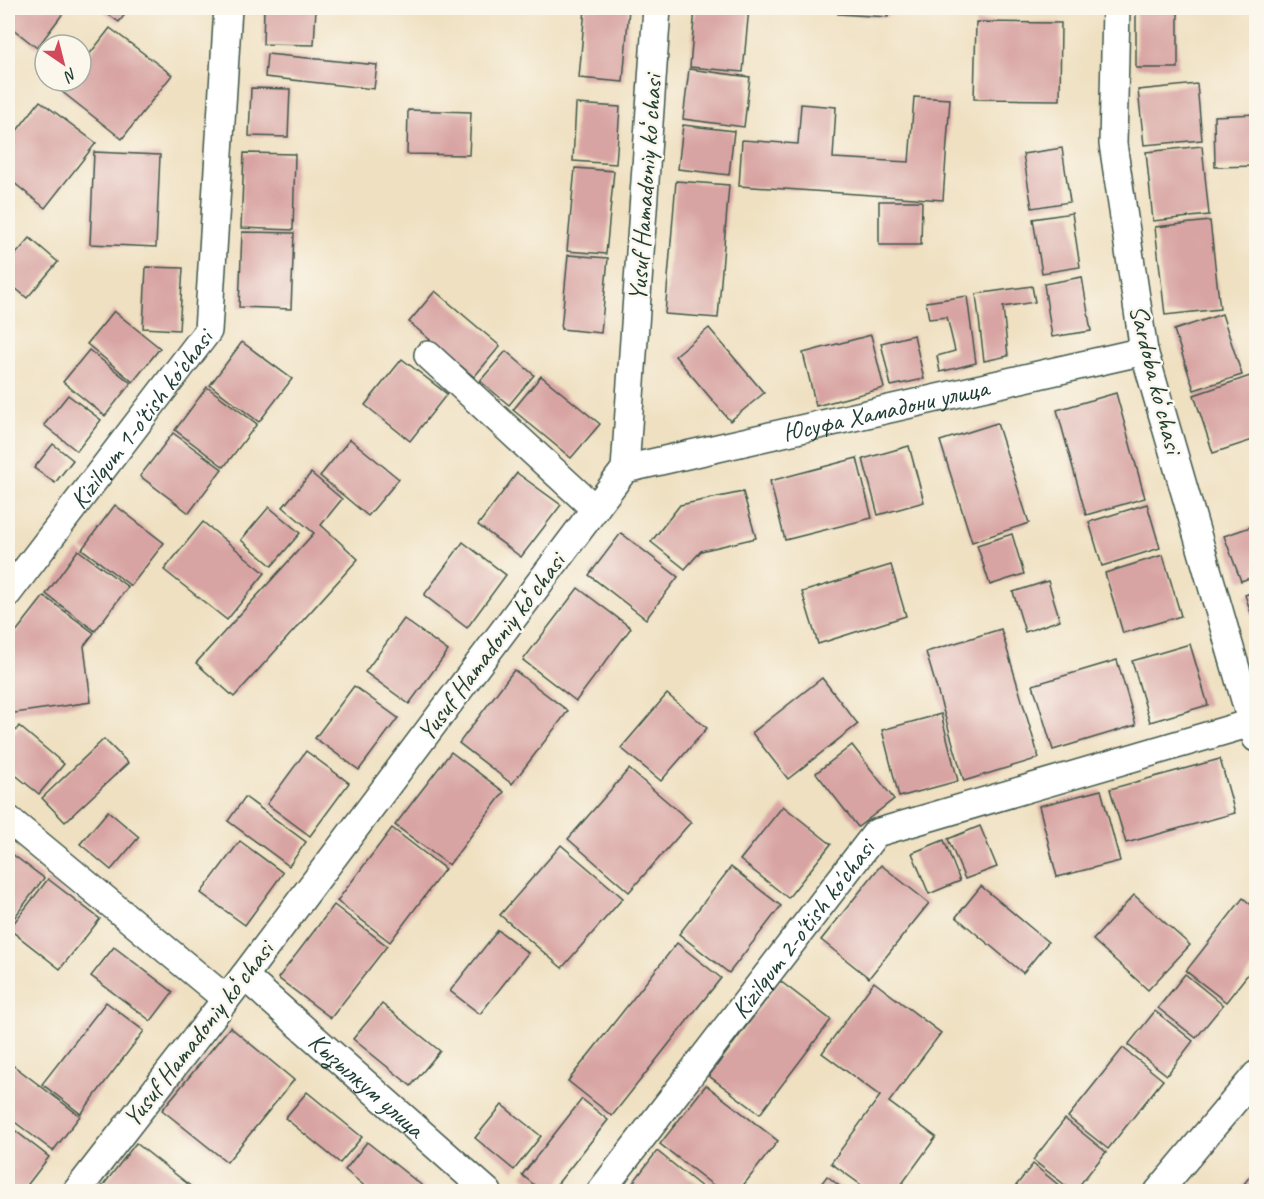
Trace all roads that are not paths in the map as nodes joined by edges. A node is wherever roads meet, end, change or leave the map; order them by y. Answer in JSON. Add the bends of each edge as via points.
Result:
{"nodes":[{"id":1,"x":228,"y":8,"type":"edge"},
{"id":2,"x":657,"y":8,"type":"edge"},
{"id":3,"x":1116,"y":8,"type":"edge"},
{"id":4,"x":1144,"y":351,"type":"junction"},
{"id":5,"x":428,"y":355,"type":"dead end"},
{"id":6,"x":625,"y":469,"type":"junction"},
{"id":7,"x":595,"y":509,"type":"junction"},
{"id":8,"x":8,"y":593,"type":"edge"},
{"id":9,"x":1254,"y":732,"type":"edge"},
{"id":10,"x":8,"y":819,"type":"edge"},
{"id":11,"x":244,"y":976,"type":"junction"},
{"id":12,"x":226,"y":999,"type":"junction"},
{"id":13,"x":1257,"y":1074,"type":"edge"},
{"id":14,"x":76,"y":1191,"type":"edge"},
{"id":15,"x":488,"y":1191,"type":"edge"},
{"id":16,"x":600,"y":1191,"type":"edge"},
{"id":17,"x":1158,"y":1191,"type":"edge"}],
"edges":[{"from":1,"to":8,"type":"street","name":"Kizilqum 1-o'tish ko'chasi","via":[[208,332]]},
{"from":2,"to":6,"type":"street","name":"Yusuf Hamadoniy koʻchasi"},
{"from":3,"to":4,"type":"street","name":"Sardoba koʻchasi","via":[[1113,144]]},
{"from":4,"to":6,"type":"street","name":"Юсуфа Хамадони улица"},
{"from":4,"to":9,"type":"street","name":"Sardoba koʻchasi"},
{"from":5,"to":7,"type":"street"},
{"from":6,"to":7,"type":"street","name":"Yusuf Hamadoniy koʻchasi"},
{"from":7,"to":11,"type":"street","name":"Yusuf Hamadoniy koʻchasi"},
{"from":9,"to":16,"type":"street","name":"Kizilqum 2-o'tish ko'chasi","via":[[876,833]]},
{"from":10,"to":12,"type":"street"},
{"from":11,"to":12,"type":"street","name":"Yusuf Hamadoniy koʻchasi"},
{"from":11,"to":15,"type":"street","name":"Кызылкум улица"},
{"from":12,"to":14,"type":"street","name":"Yusuf Hamadoniy koʻchasi"},
{"from":13,"to":17,"type":"street"}]}
